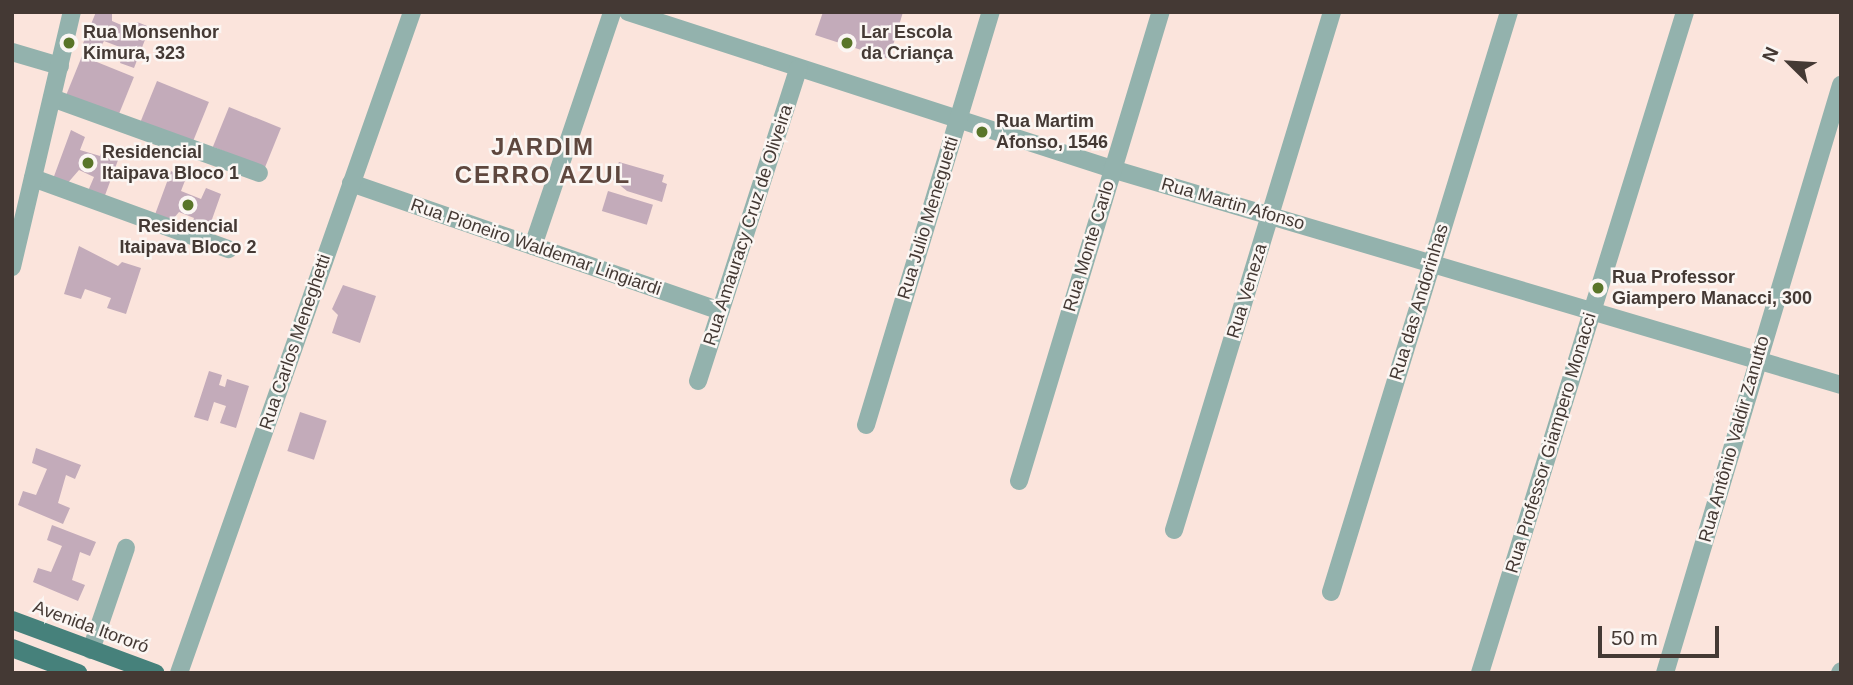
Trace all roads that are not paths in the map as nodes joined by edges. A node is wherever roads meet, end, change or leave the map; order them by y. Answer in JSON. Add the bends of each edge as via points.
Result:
{"nodes":[{"id":1,"x":72,"y":12,"type":"edge"},
{"id":2,"x":412,"y":12,"type":"edge"},
{"id":3,"x":612,"y":12,"type":"edge"},
{"id":4,"x":628,"y":12,"type":"edge"},
{"id":5,"x":991,"y":12,"type":"edge"},
{"id":6,"x":1161,"y":12,"type":"edge"},
{"id":7,"x":1332,"y":12,"type":"edge"},
{"id":8,"x":1509,"y":12,"type":"edge"},
{"id":9,"x":1685,"y":12,"type":"edge"},
{"id":10,"x":12,"y":52,"type":"edge"},
{"id":11,"x":60,"y":66,"type":"junction"},
{"id":12,"x":798,"y":69,"type":"junction"},
{"id":13,"x":1841,"y":85,"type":"edge"},
{"id":14,"x":52,"y":98,"type":"junction"},
{"id":15,"x":958,"y":121,"type":"junction"},
{"id":16,"x":1112,"y":169,"type":"junction"},
{"id":17,"x":259,"y":173,"type":"dead end"},
{"id":18,"x":33,"y":178,"type":"junction"},
{"id":19,"x":351,"y":183,"type":"junction"},
{"id":20,"x":1271,"y":215,"type":"junction"},
{"id":21,"x":533,"y":246,"type":"junction"},
{"id":22,"x":228,"y":249,"type":"dead end"},
{"id":23,"x":1431,"y":262,"type":"junction"},
{"id":24,"x":12,"y":267,"type":"edge"},
{"id":25,"x":720,"y":311,"type":"junction"},
{"id":26,"x":1591,"y":314,"type":"junction"},
{"id":27,"x":1756,"y":361,"type":"junction"},
{"id":28,"x":698,"y":381,"type":"dead end"},
{"id":29,"x":1841,"y":385,"type":"edge"},
{"id":30,"x":866,"y":425,"type":"dead end"},
{"id":31,"x":1019,"y":481,"type":"dead end"},
{"id":32,"x":1174,"y":530,"type":"dead end"},
{"id":33,"x":126,"y":548,"type":"dead end"},
{"id":34,"x":1331,"y":592,"type":"dead end"},
{"id":35,"x":12,"y":620,"type":"edge"},
{"id":36,"x":12,"y":648,"type":"edge"},
{"id":37,"x":91,"y":650,"type":"junction"},
{"id":38,"x":79,"y":673,"type":"edge"},
{"id":39,"x":155,"y":673,"type":"edge"},
{"id":40,"x":179,"y":673,"type":"edge"},
{"id":41,"x":1480,"y":673,"type":"edge"},
{"id":42,"x":1665,"y":673,"type":"edge"}],
"edges":[{"from":1,"to":11,"type":"street"},
{"from":2,"to":19,"type":"street","name":"Rua Carlos Meneghetti"},
{"from":3,"to":21,"type":"street"},
{"from":4,"to":12,"type":"street","name":"Rua Martin Afonso"},
{"from":5,"to":15,"type":"street","name":"Rua Julio Meneguetti"},
{"from":6,"to":16,"type":"street","name":"Rua Monte Carlo"},
{"from":7,"to":20,"type":"street","name":"Rua Veneza"},
{"from":8,"to":23,"type":"street","name":"Rua das Andorinhas"},
{"from":9,"to":26,"type":"street","name":"Rua Professor Giampero Monacci"},
{"from":10,"to":11,"type":"street"},
{"from":11,"to":14,"type":"street"},
{"from":12,"to":15,"type":"street","name":"Rua Martin Afonso"},
{"from":12,"to":25,"type":"street","name":"Rua Amauracy Cruz de Oliveira"},
{"from":13,"to":27,"type":"street","name":"Rua Antônio Valdir Zanutto"},
{"from":14,"to":17,"type":"street"},
{"from":14,"to":18,"type":"street"},
{"from":15,"to":16,"type":"street","name":"Rua Martin Afonso"},
{"from":15,"to":30,"type":"street","name":"Rua Julio Meneguetti"},
{"from":16,"to":20,"type":"street","name":"Rua Martin Afonso"},
{"from":16,"to":31,"type":"street","name":"Rua Monte Carlo"},
{"from":18,"to":22,"type":"street"},
{"from":18,"to":24,"type":"street"},
{"from":19,"to":21,"type":"street","name":"Rua Pioneiro Waldemar Lingiardi"},
{"from":19,"to":40,"type":"street","name":"Rua Carlos Meneghetti"},
{"from":20,"to":23,"type":"street","name":"Rua Martin Afonso"},
{"from":20,"to":32,"type":"street","name":"Rua Veneza"},
{"from":21,"to":25,"type":"street","name":"Rua Pioneiro Waldemar Lingiardi"},
{"from":23,"to":26,"type":"street","name":"Rua Martin Afonso"},
{"from":23,"to":34,"type":"street","name":"Rua das Andorinhas"},
{"from":25,"to":28,"type":"street","name":"Rua Amauracy Cruz de Oliveira"},
{"from":26,"to":27,"type":"street","name":"Rua Martin Afonso"},
{"from":26,"to":41,"type":"street","name":"Rua Professor Giampero Monacci"},
{"from":27,"to":29,"type":"street","name":"Rua Martin Afonso"},
{"from":27,"to":42,"type":"street","name":"Rua Antônio Valdir Zanutto"},
{"from":33,"to":37,"type":"street"},
{"from":35,"to":37,"type":"main road","name":"Avenida Itororó"},
{"from":36,"to":38,"type":"main road"},
{"from":37,"to":39,"type":"main road","name":"Avenida Itororó"}]}
